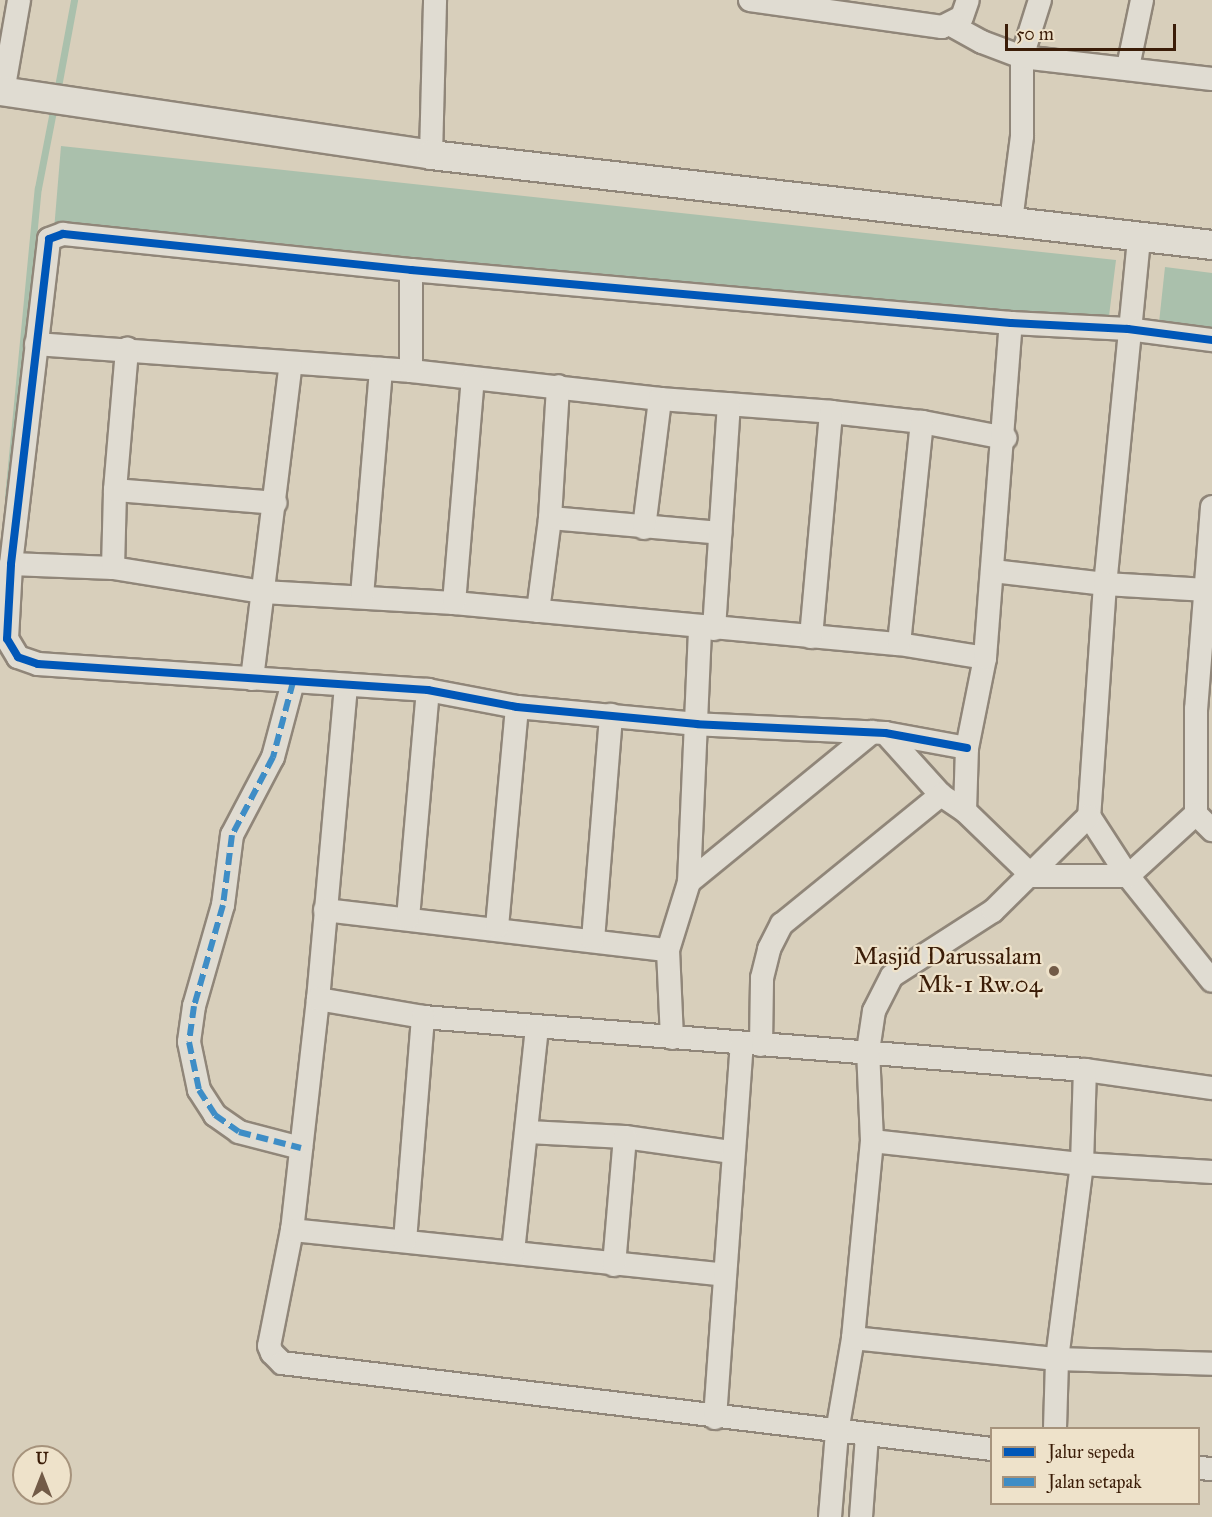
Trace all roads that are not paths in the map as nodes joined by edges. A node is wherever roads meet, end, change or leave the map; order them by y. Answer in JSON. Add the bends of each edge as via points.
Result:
{"nodes":[{"id":1,"x":435,"y":0,"type":"edge"},
{"id":2,"x":750,"y":0,"type":"edge"},
{"id":3,"x":969,"y":0,"type":"edge"},
{"id":4,"x":1040,"y":0,"type":"edge"},
{"id":5,"x":1142,"y":0,"type":"edge"},
{"id":6,"x":823,"y":5,"type":"edge"},
{"id":7,"x":12,"y":12,"type":"edge"},
{"id":8,"x":951,"y":25,"type":"junction"},
{"id":9,"x":1022,"y":57,"type":"junction"},
{"id":10,"x":1128,"y":67,"type":"junction"},
{"id":11,"x":1212,"y":79,"type":"edge"},
{"id":12,"x":2,"y":91,"type":"edge"},
{"id":13,"x":431,"y":156,"type":"junction"},
{"id":14,"x":1011,"y":220,"type":"junction"},
{"id":15,"x":1138,"y":239,"type":"junction"},
{"id":16,"x":1212,"y":245,"type":"edge"},
{"id":17,"x":411,"y":270,"type":"junction"},
{"id":18,"x":1011,"y":323,"type":"junction"},
{"id":19,"x":1128,"y":329,"type":"junction"},
{"id":20,"x":1212,"y":340,"type":"edge"},
{"id":21,"x":36,"y":344,"type":"junction"},
{"id":22,"x":127,"y":349,"type":"junction"},
{"id":23,"x":291,"y":363,"type":"junction"},
{"id":24,"x":381,"y":369,"type":"junction"},
{"id":25,"x":411,"y":371,"type":"junction"},
{"id":26,"x":473,"y":379,"type":"junction"},
{"id":27,"x":558,"y":386,"type":"junction"},
{"id":28,"x":660,"y":399,"type":"junction"},
{"id":29,"x":729,"y":405,"type":"junction"},
{"id":30,"x":831,"y":412,"type":"junction"},
{"id":31,"x":922,"y":423,"type":"junction"},
{"id":32,"x":1005,"y":438,"type":"junction"},
{"id":33,"x":114,"y":490,"type":"junction"},
{"id":34,"x":275,"y":503,"type":"junction"},
{"id":35,"x":1212,"y":507,"type":"edge"},
{"id":36,"x":550,"y":518,"type":"junction"},
{"id":37,"x":644,"y":528,"type":"junction"},
{"id":38,"x":720,"y":533,"type":"junction"},
{"id":39,"x":1210,"y":533,"type":"edge"},
{"id":40,"x":11,"y":564,"type":"junction"},
{"id":41,"x":113,"y":568,"type":"junction"},
{"id":42,"x":993,"y":571,"type":"junction"},
{"id":43,"x":1105,"y":584,"type":"junction"},
{"id":44,"x":1208,"y":590,"type":"junction"},
{"id":45,"x":263,"y":592,"type":"junction"},
{"id":46,"x":362,"y":596,"type":"junction"},
{"id":47,"x":454,"y":603,"type":"junction"},
{"id":48,"x":538,"y":611,"type":"junction"},
{"id":49,"x":1207,"y":627,"type":"edge"},
{"id":50,"x":707,"y":628,"type":"junction"},
{"id":51,"x":811,"y":637,"type":"junction"},
{"id":52,"x":899,"y":644,"type":"junction"},
{"id":53,"x":985,"y":658,"type":"junction"},
{"id":54,"x":252,"y":679,"type":"junction"},
{"id":55,"x":293,"y":682,"type":"junction"},
{"id":56,"x":346,"y":686,"type":"junction"},
{"id":57,"x":428,"y":690,"type":"junction"},
{"id":58,"x":517,"y":706,"type":"junction"},
{"id":59,"x":1204,"y":709,"type":"edge"},
{"id":60,"x":611,"y":715,"type":"junction"},
{"id":61,"x":697,"y":724,"type":"junction"},
{"id":62,"x":879,"y":732,"type":"junction"},
{"id":63,"x":967,"y":748,"type":"junction"},
{"id":64,"x":941,"y":795,"type":"junction"},
{"id":65,"x":964,"y":811,"type":"junction"},
{"id":66,"x":1089,"y":816,"type":"junction"},
{"id":67,"x":1204,"y":816,"type":"edge"},
{"id":68,"x":1212,"y":830,"type":"edge"},
{"id":69,"x":1032,"y":876,"type":"junction"},
{"id":70,"x":1128,"y":876,"type":"junction"},
{"id":71,"x":689,"y":882,"type":"junction"},
{"id":72,"x":325,"y":910,"type":"junction"},
{"id":73,"x":408,"y":918,"type":"junction"},
{"id":74,"x":497,"y":927,"type":"junction"},
{"id":75,"x":593,"y":940,"type":"junction"},
{"id":76,"x":668,"y":950,"type":"junction"},
{"id":77,"x":1212,"y":981,"type":"edge"},
{"id":78,"x":318,"y":999,"type":"junction"},
{"id":79,"x":423,"y":1017,"type":"junction"},
{"id":80,"x":537,"y":1027,"type":"junction"},
{"id":81,"x":672,"y":1038,"type":"junction"},
{"id":82,"x":751,"y":1044,"type":"junction"},
{"id":83,"x":868,"y":1051,"type":"junction"},
{"id":84,"x":1085,"y":1070,"type":"junction"},
{"id":85,"x":1212,"y":1088,"type":"edge"},
{"id":86,"x":528,"y":1132,"type":"junction"},
{"id":87,"x":625,"y":1137,"type":"junction"},
{"id":88,"x":872,"y":1141,"type":"junction"},
{"id":89,"x":301,"y":1148,"type":"junction"},
{"id":90,"x":732,"y":1152,"type":"junction"},
{"id":91,"x":1082,"y":1164,"type":"junction"},
{"id":92,"x":1212,"y":1172,"type":"edge"},
{"id":93,"x":292,"y":1230,"type":"junction"},
{"id":94,"x":405,"y":1240,"type":"junction"},
{"id":95,"x":513,"y":1251,"type":"junction"},
{"id":96,"x":614,"y":1265,"type":"junction"},
{"id":97,"x":724,"y":1275,"type":"junction"},
{"id":98,"x":853,"y":1338,"type":"junction"},
{"id":99,"x":1058,"y":1359,"type":"junction"},
{"id":100,"x":1212,"y":1364,"type":"edge"},
{"id":101,"x":715,"y":1418,"type":"junction"},
{"id":102,"x":1055,"y":1427,"type":"edge"},
{"id":103,"x":837,"y":1432,"type":"junction"},
{"id":104,"x":867,"y":1435,"type":"junction"},
{"id":105,"x":990,"y":1449,"type":"edge"},
{"id":106,"x":830,"y":1517,"type":"edge"},
{"id":107,"x":861,"y":1517,"type":"edge"}],
"edges":[{"from":1,"to":13,"type":"street"},
{"from":2,"to":6,"type":"street"},
{"from":3,"to":8,"type":"street","via":[[962,17]]},
{"from":4,"to":9,"type":"street"},
{"from":5,"to":10,"type":"street"},
{"from":6,"to":8,"type":"street","via":[[942,27]]},
{"from":7,"to":12,"type":"street"},
{"from":8,"to":9,"type":"street"},
{"from":9,"to":10,"type":"street"},
{"from":9,"to":14,"type":"street","via":[[1022,136]]},
{"from":10,"to":11,"type":"street"},
{"from":12,"to":13,"type":"street"},
{"from":13,"to":14,"type":"street"},
{"from":14,"to":15,"type":"street"},
{"from":15,"to":16,"type":"street"},
{"from":15,"to":19,"type":"street"},
{"from":17,"to":18,"type":"street"},
{"from":17,"to":21,"type":"street","via":[[63,234],[49,239]]},
{"from":17,"to":25,"type":"street"},
{"from":18,"to":19,"type":"street"},
{"from":18,"to":32,"type":"street"},
{"from":19,"to":20,"type":"street"},
{"from":19,"to":43,"type":"street"},
{"from":21,"to":22,"type":"street"},
{"from":21,"to":40,"type":"street"},
{"from":22,"to":23,"type":"street"},
{"from":22,"to":33,"type":"street"},
{"from":23,"to":24,"type":"street"},
{"from":23,"to":34,"type":"street"},
{"from":24,"to":25,"type":"street"},
{"from":24,"to":46,"type":"street"},
{"from":25,"to":26,"type":"street"},
{"from":26,"to":27,"type":"street"},
{"from":26,"to":47,"type":"street"},
{"from":27,"to":28,"type":"street"},
{"from":27,"to":36,"type":"street"},
{"from":28,"to":29,"type":"street"},
{"from":28,"to":37,"type":"street"},
{"from":29,"to":30,"type":"street"},
{"from":29,"to":38,"type":"street"},
{"from":30,"to":31,"type":"street"},
{"from":30,"to":51,"type":"street"},
{"from":31,"to":32,"type":"street"},
{"from":31,"to":52,"type":"street"},
{"from":32,"to":42,"type":"street"},
{"from":33,"to":34,"type":"street"},
{"from":33,"to":41,"type":"street"},
{"from":34,"to":45,"type":"street"},
{"from":35,"to":39,"type":"street"},
{"from":36,"to":37,"type":"street"},
{"from":36,"to":48,"type":"street"},
{"from":37,"to":38,"type":"street"},
{"from":38,"to":50,"type":"street"},
{"from":39,"to":44,"type":"street"},
{"from":40,"to":41,"type":"street"},
{"from":40,"to":54,"type":"street","via":[[7,639],[18,657],[38,664]]},
{"from":41,"to":45,"type":"street"},
{"from":42,"to":43,"type":"street"},
{"from":42,"to":53,"type":"street"},
{"from":43,"to":44,"type":"street"},
{"from":43,"to":66,"type":"street"},
{"from":44,"to":49,"type":"street"},
{"from":45,"to":46,"type":"street"},
{"from":45,"to":54,"type":"street"},
{"from":46,"to":47,"type":"street"},
{"from":47,"to":48,"type":"street"},
{"from":48,"to":50,"type":"street"},
{"from":49,"to":59,"type":"street"},
{"from":50,"to":51,"type":"street"},
{"from":50,"to":61,"type":"street"},
{"from":51,"to":52,"type":"street"},
{"from":52,"to":53,"type":"street"},
{"from":53,"to":63,"type":"street"},
{"from":54,"to":55,"type":"street"},
{"from":55,"to":56,"type":"street"},
{"from":55,"to":89,"type":"street","via":[[273,757],[232,835],[223,905],[194,1006],[189,1042],[199,1090],[215,1115],[239,1132]]},
{"from":56,"to":57,"type":"street"},
{"from":56,"to":72,"type":"street"},
{"from":57,"to":58,"type":"street"},
{"from":57,"to":73,"type":"street"},
{"from":58,"to":60,"type":"street"},
{"from":58,"to":74,"type":"street"},
{"from":59,"to":67,"type":"street"},
{"from":60,"to":61,"type":"street"},
{"from":60,"to":75,"type":"street"},
{"from":61,"to":62,"type":"street"},
{"from":61,"to":71,"type":"street"},
{"from":62,"to":63,"type":"street"},
{"from":62,"to":64,"type":"street"},
{"from":62,"to":71,"type":"street"},
{"from":63,"to":65,"type":"street"},
{"from":64,"to":65,"type":"street"},
{"from":64,"to":82,"type":"street","via":[[782,924],[769,949]]},
{"from":65,"to":69,"type":"street"},
{"from":66,"to":69,"type":"street"},
{"from":66,"to":70,"type":"street"},
{"from":67,"to":68,"type":"street"},
{"from":67,"to":70,"type":"street"},
{"from":69,"to":70,"type":"street"},
{"from":69,"to":83,"type":"street","via":[[993,911],[892,976],[874,1011]]},
{"from":70,"to":77,"type":"street"},
{"from":71,"to":76,"type":"street"},
{"from":72,"to":73,"type":"street"},
{"from":72,"to":78,"type":"street"},
{"from":73,"to":74,"type":"street"},
{"from":74,"to":75,"type":"street"},
{"from":75,"to":76,"type":"street"},
{"from":76,"to":81,"type":"street"},
{"from":78,"to":79,"type":"street"},
{"from":78,"to":89,"type":"street"},
{"from":79,"to":80,"type":"street"},
{"from":79,"to":94,"type":"street"},
{"from":80,"to":81,"type":"street"},
{"from":80,"to":86,"type":"street"},
{"from":81,"to":82,"type":"street"},
{"from":82,"to":83,"type":"street"},
{"from":82,"to":90,"type":"street"},
{"from":83,"to":84,"type":"street"},
{"from":83,"to":88,"type":"street"},
{"from":84,"to":85,"type":"street"},
{"from":84,"to":91,"type":"street"},
{"from":86,"to":87,"type":"street"},
{"from":86,"to":95,"type":"street"},
{"from":87,"to":90,"type":"street"},
{"from":87,"to":96,"type":"street"},
{"from":88,"to":91,"type":"street"},
{"from":88,"to":98,"type":"street"},
{"from":89,"to":93,"type":"street"},
{"from":90,"to":97,"type":"street"},
{"from":91,"to":92,"type":"street"},
{"from":91,"to":99,"type":"street"},
{"from":93,"to":94,"type":"street"},
{"from":93,"to":101,"type":"street","via":[[269,1346],[282,1364]]},
{"from":94,"to":95,"type":"street"},
{"from":95,"to":96,"type":"street"},
{"from":96,"to":97,"type":"street"},
{"from":97,"to":101,"type":"street"},
{"from":98,"to":99,"type":"street"},
{"from":98,"to":103,"type":"street"},
{"from":99,"to":100,"type":"street"},
{"from":99,"to":102,"type":"street"},
{"from":101,"to":103,"type":"street"},
{"from":103,"to":104,"type":"street"},
{"from":103,"to":106,"type":"street"},
{"from":104,"to":105,"type":"street"},
{"from":104,"to":107,"type":"street"}]}
